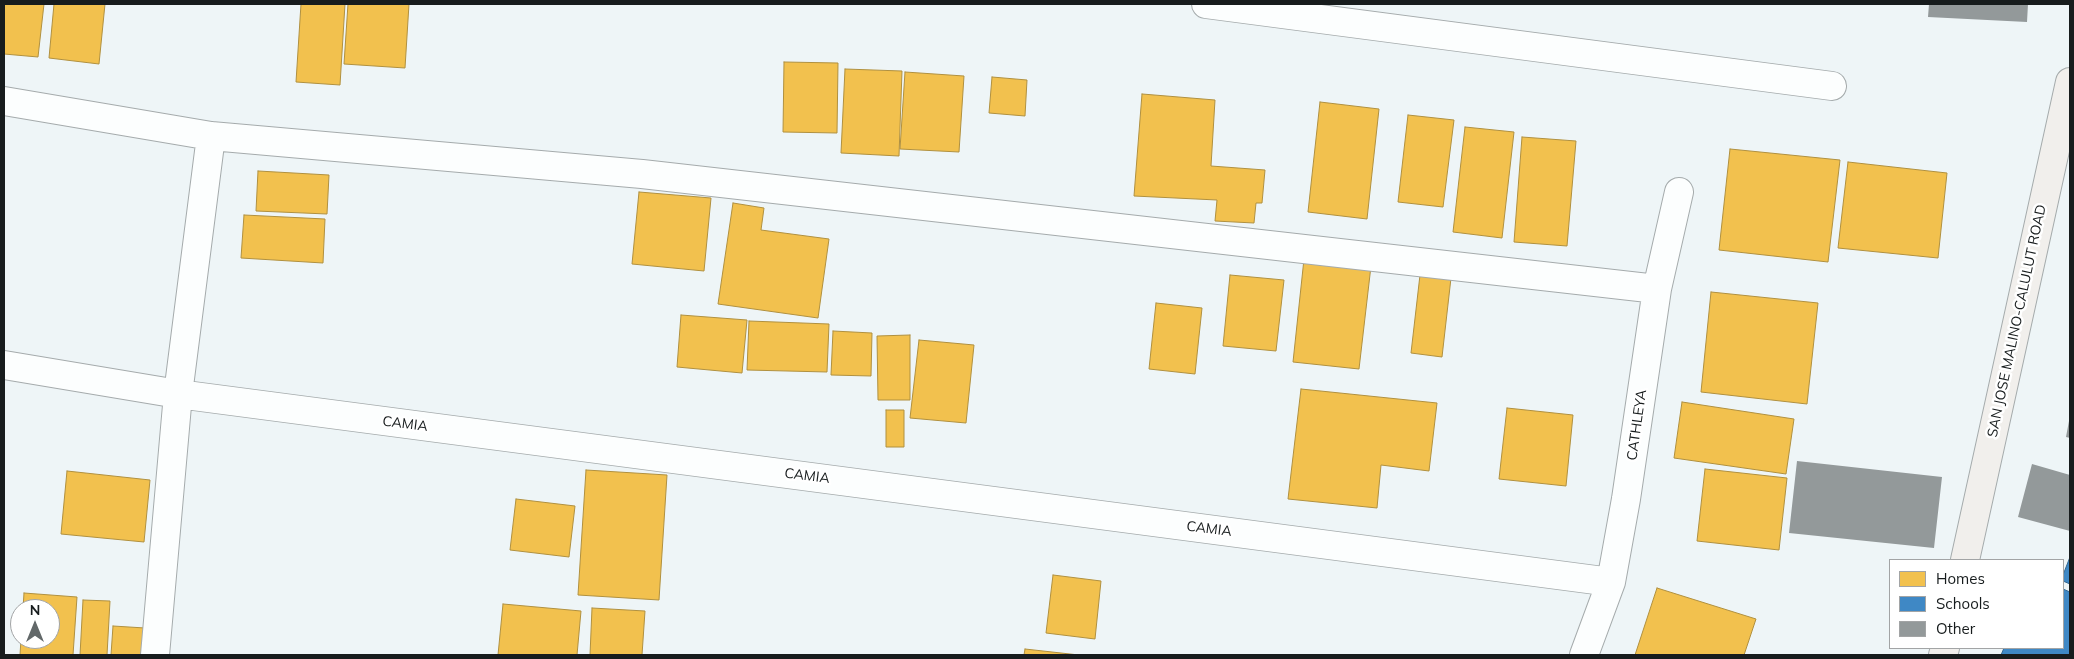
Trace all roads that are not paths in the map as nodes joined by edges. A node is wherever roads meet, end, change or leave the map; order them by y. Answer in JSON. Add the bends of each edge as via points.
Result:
{"nodes":[{"id":1,"x":1206,"y":4,"type":"edge"},
{"id":2,"x":2070,"y":82,"type":"edge"},
{"id":3,"x":1832,"y":86,"type":"dead end"},
{"id":4,"x":4,"y":100,"type":"edge"},
{"id":5,"x":211,"y":136,"type":"junction"},
{"id":6,"x":1679,"y":192,"type":"dead end"},
{"id":7,"x":1657,"y":289,"type":"junction"},
{"id":8,"x":4,"y":365,"type":"edge"},
{"id":9,"x":178,"y":394,"type":"junction"},
{"id":10,"x":1965,"y":559,"type":"edge"},
{"id":11,"x":1611,"y":582,"type":"junction"},
{"id":12,"x":155,"y":655,"type":"edge"},
{"id":13,"x":1584,"y":655,"type":"edge"}],
"edges":[{"from":1,"to":3,"type":"street"},
{"from":2,"to":10,"type":"main road","name":"SAN JOSE MALINO-CALULUT ROAD"},
{"from":4,"to":5,"type":"street"},
{"from":5,"to":7,"type":"street","via":[[642,174]]},
{"from":5,"to":9,"type":"street"},
{"from":6,"to":7,"type":"street","name":"CATHLEYA"},
{"from":7,"to":11,"type":"street","name":"CATHLEYA"},
{"from":8,"to":9,"type":"street","name":"CAMIA"},
{"from":9,"to":11,"type":"street","name":"CAMIA"},
{"from":9,"to":12,"type":"street"},
{"from":11,"to":13,"type":"street","name":"CATHLEYA"}]}
